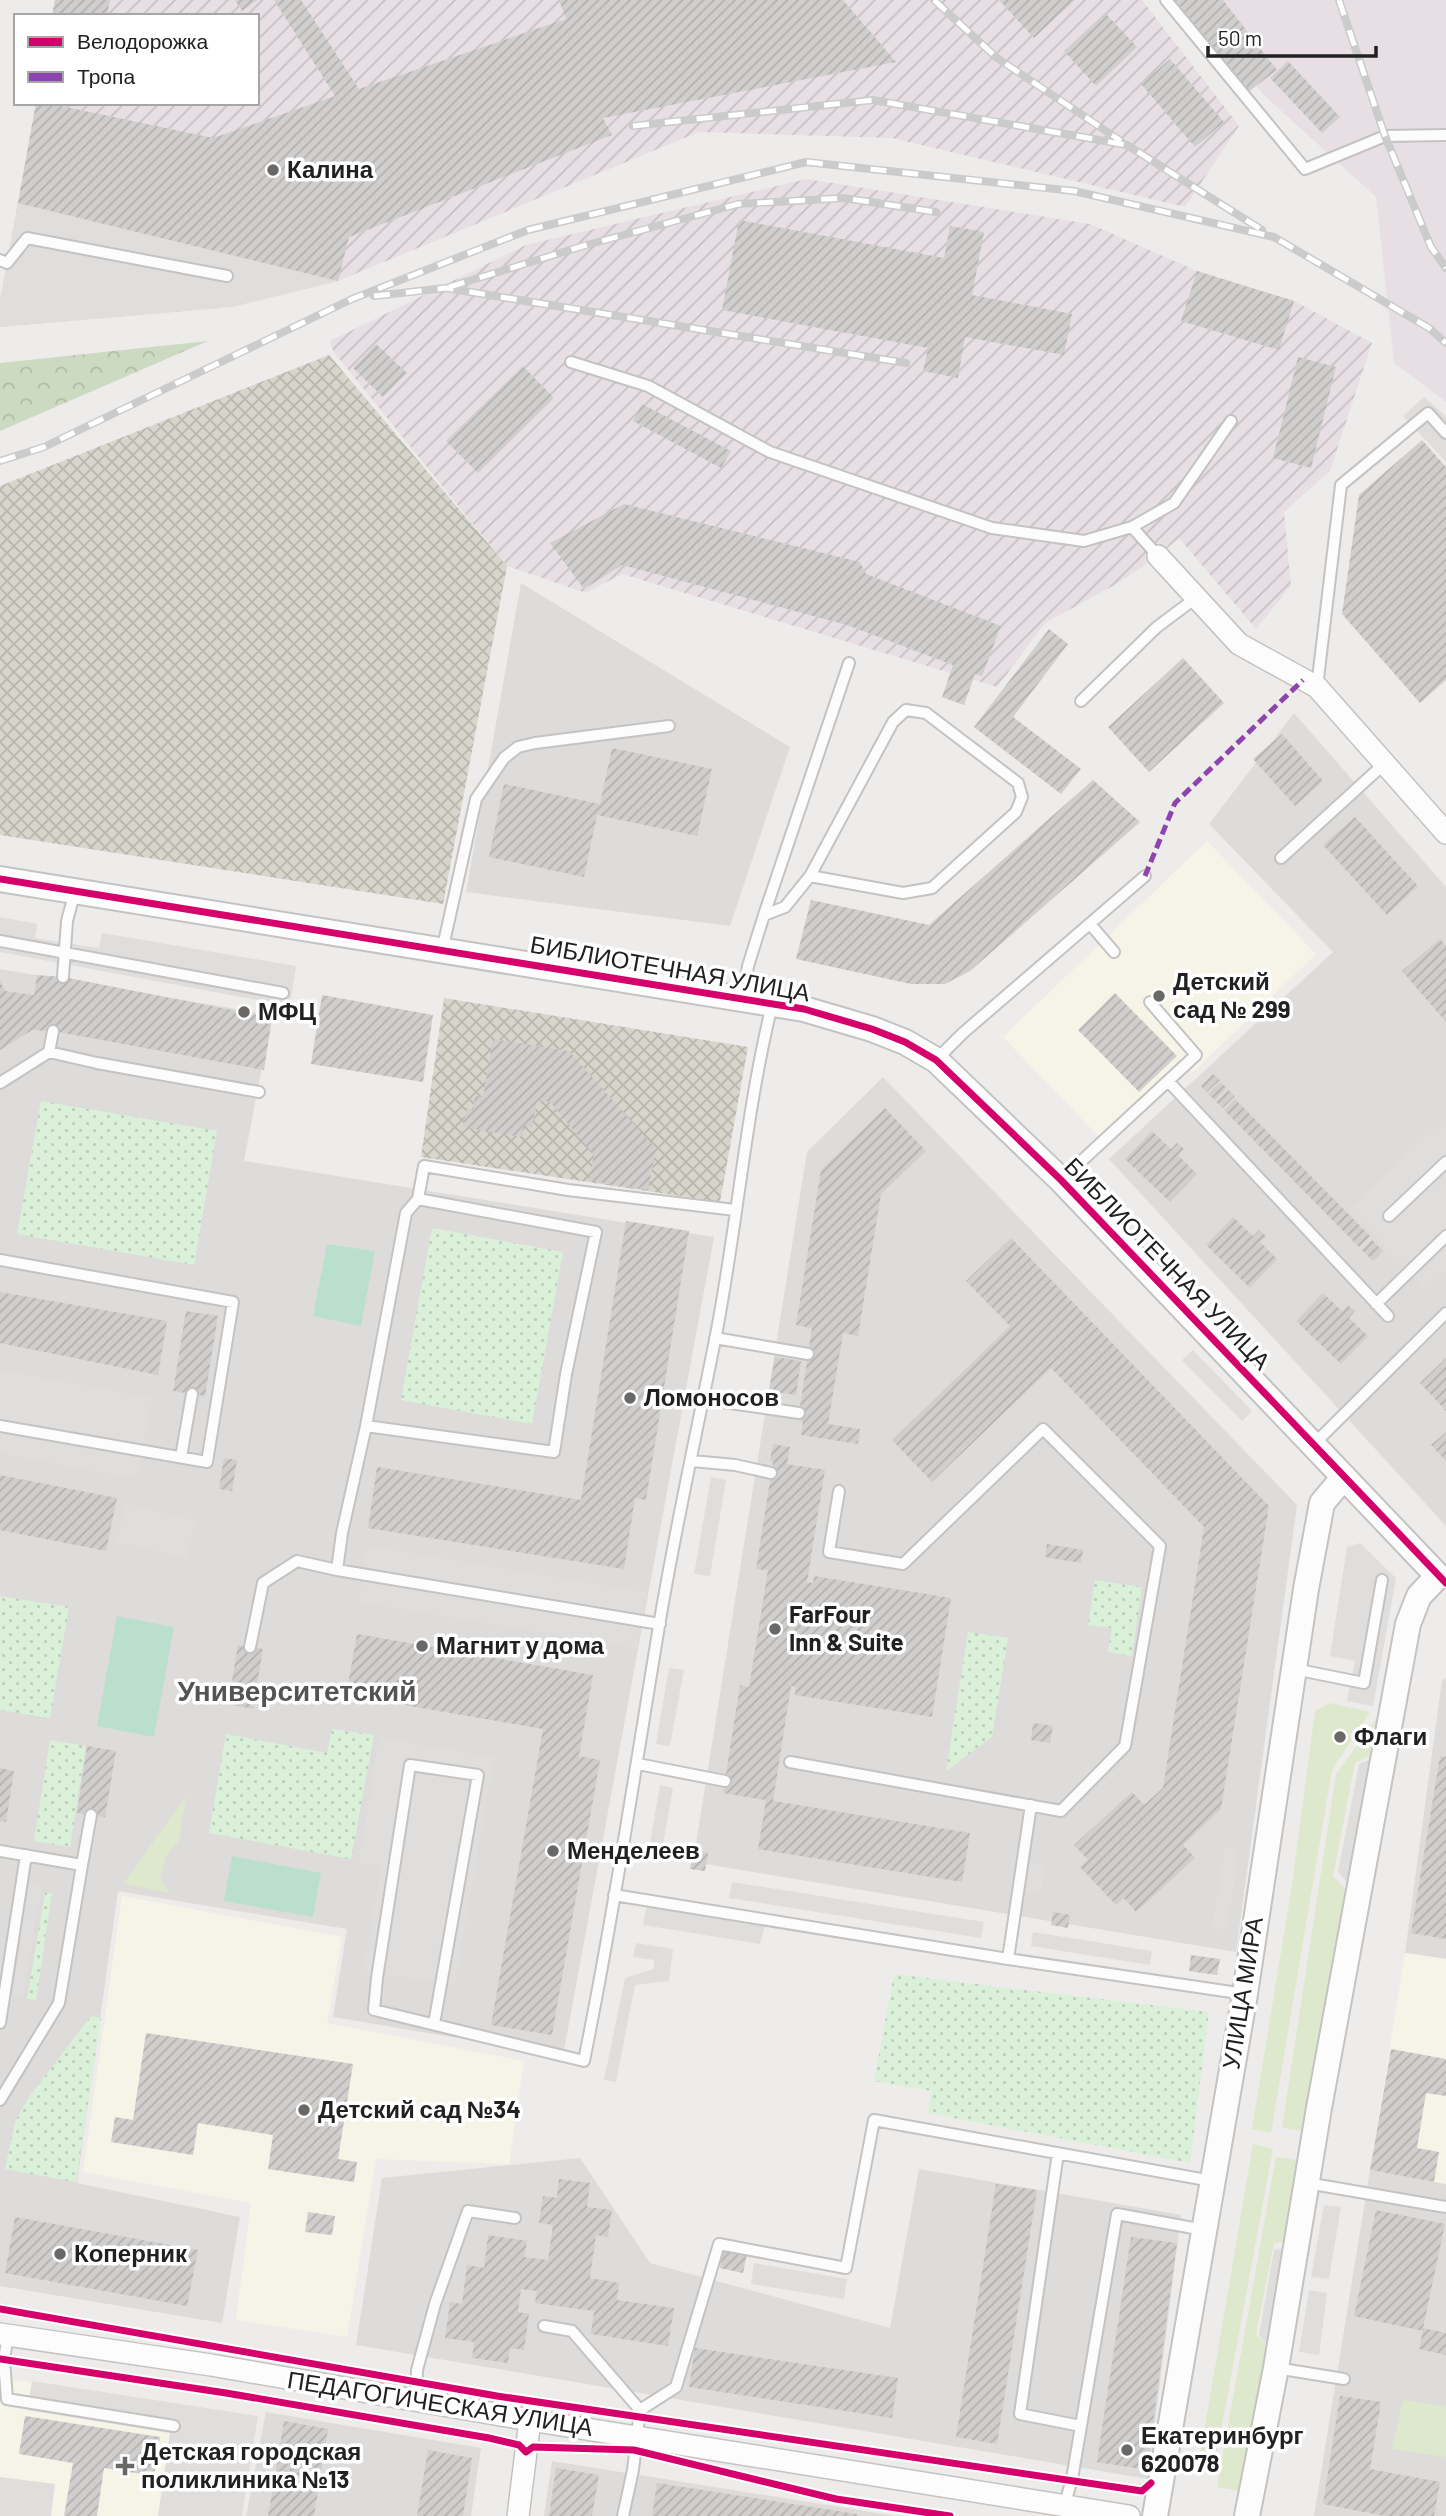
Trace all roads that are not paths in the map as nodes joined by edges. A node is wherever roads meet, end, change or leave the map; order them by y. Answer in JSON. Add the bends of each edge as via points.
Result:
{"nodes":[{"id":1,"x":1166,"y":0,"type":"edge"},
{"id":2,"x":1446,"y":135,"type":"edge"},
{"id":3,"x":0,"y":260,"type":"edge"},
{"id":4,"x":227,"y":276,"type":"dead end"},
{"id":5,"x":571,"y":362,"type":"dead end"},
{"id":6,"x":1231,"y":421,"type":"dead end"},
{"id":7,"x":1446,"y":433,"type":"edge"},
{"id":8,"x":1132,"y":527,"type":"junction"},
{"id":9,"x":1158,"y":556,"type":"joint"},
{"id":10,"x":1196,"y":597,"type":"junction"},
{"id":11,"x":849,"y":663,"type":"dead end"},
{"id":12,"x":1317,"y":687,"type":"junction"},
{"id":13,"x":1082,"y":701,"type":"dead end"},
{"id":14,"x":668,"y":726,"type":"dead end"},
{"id":15,"x":1385,"y":764,"type":"junction"},
{"id":16,"x":1446,"y":833,"type":"edge"},
{"id":17,"x":1281,"y":858,"type":"dead end"},
{"id":18,"x":810,"y":876,"type":"junction"},
{"id":19,"x":1145,"y":876,"type":"dead end"},
{"id":20,"x":0,"y":879,"type":"edge"},
{"id":21,"x":75,"y":891,"type":"junction"},
{"id":22,"x":764,"y":915,"type":"junction"},
{"id":23,"x":1090,"y":924,"type":"junction"},
{"id":24,"x":0,"y":941,"type":"edge"},
{"id":25,"x":442,"y":951,"type":"junction"},
{"id":26,"x":1114,"y":952,"type":"dead end"},
{"id":27,"x":66,"y":954,"type":"junction"},
{"id":28,"x":62,"y":977,"type":"dead end"},
{"id":29,"x":284,"y":993,"type":"dead end"},
{"id":30,"x":743,"y":1000,"type":"junction"},
{"id":31,"x":1150,"y":1002,"type":"dead end"},
{"id":32,"x":772,"y":1005,"type":"junction"},
{"id":33,"x":54,"y":1031,"type":"dead end"},
{"id":34,"x":49,"y":1052,"type":"junction"},
{"id":35,"x":936,"y":1060,"type":"junction"},
{"id":36,"x":1168,"y":1081,"type":"junction"},
{"id":37,"x":0,"y":1083,"type":"edge"},
{"id":38,"x":259,"y":1091,"type":"dead end"},
{"id":39,"x":1446,"y":1162,"type":"edge"},
{"id":40,"x":1061,"y":1180,"type":"junction"},
{"id":41,"x":418,"y":1199,"type":"junction"},
{"id":42,"x":735,"y":1210,"type":"junction"},
{"id":43,"x":1389,"y":1216,"type":"dead end"},
{"id":44,"x":1446,"y":1236,"type":"edge"},
{"id":45,"x":0,"y":1260,"type":"edge"},
{"id":46,"x":1376,"y":1304,"type":"junction"},
{"id":47,"x":1446,"y":1313,"type":"edge"},
{"id":48,"x":1388,"y":1317,"type":"dead end"},
{"id":49,"x":715,"y":1338,"type":"junction"},
{"id":50,"x":808,"y":1354,"type":"dead end"},
{"id":51,"x":192,"y":1394,"type":"dead end"},
{"id":52,"x":702,"y":1399,"type":"junction"},
{"id":53,"x":799,"y":1413,"type":"dead end"},
{"id":54,"x":0,"y":1426,"type":"edge"},
{"id":55,"x":366,"y":1426,"type":"junction"},
{"id":56,"x":1313,"y":1445,"type":"junction"},
{"id":57,"x":181,"y":1457,"type":"junction"},
{"id":58,"x":692,"y":1461,"type":"junction"},
{"id":59,"x":771,"y":1473,"type":"dead end"},
{"id":60,"x":1344,"y":1477,"type":"junction"},
{"id":61,"x":839,"y":1491,"type":"dead end"},
{"id":62,"x":337,"y":1570,"type":"junction"},
{"id":63,"x":1443,"y":1577,"type":"edge"},
{"id":64,"x":1382,"y":1580,"type":"dead end"},
{"id":65,"x":660,"y":1623,"type":"junction"},
{"id":66,"x":250,"y":1647,"type":"dead end"},
{"id":67,"x":1294,"y":1669,"type":"junction"},
{"id":68,"x":790,"y":1762,"type":"dead end"},
{"id":69,"x":638,"y":1764,"type":"junction"},
{"id":70,"x":725,"y":1781,"type":"dead end"},
{"id":71,"x":1031,"y":1805,"type":"junction"},
{"id":72,"x":91,"y":1815,"type":"dead end"},
{"id":73,"x":0,"y":1851,"type":"edge"},
{"id":74,"x":26,"y":1855,"type":"junction"},
{"id":75,"x":82,"y":1865,"type":"junction"},
{"id":76,"x":614,"y":1895,"type":"junction"},
{"id":77,"x":1009,"y":1959,"type":"junction"},
{"id":78,"x":1245,"y":1994,"type":"junction"},
{"id":79,"x":1,"y":2008,"type":"edge"},
{"id":80,"x":0,"y":2023,"type":"edge"},
{"id":81,"x":434,"y":2024,"type":"junction"},
{"id":82,"x":0,"y":2100,"type":"edge"},
{"id":83,"x":1058,"y":2153,"type":"junction"},
{"id":84,"x":1212,"y":2181,"type":"junction"},
{"id":85,"x":1307,"y":2183,"type":"junction"},
{"id":86,"x":1446,"y":2207,"type":"edge"},
{"id":87,"x":516,"y":2218,"type":"dead end"},
{"id":88,"x":1204,"y":2230,"type":"junction"},
{"id":89,"x":544,"y":2326,"type":"dead end"},
{"id":90,"x":4,"y":2335,"type":"edge"},
{"id":91,"x":1276,"y":2368,"type":"junction"},
{"id":92,"x":1344,"y":2379,"type":"dead end"},
{"id":93,"x":416,"y":2401,"type":"junction"},
{"id":94,"x":640,"y":2410,"type":"junction"},
{"id":95,"x":530,"y":2420,"type":"junction"},
{"id":96,"x":174,"y":2426,"type":"dead end"},
{"id":97,"x":1081,"y":2426,"type":"junction"},
{"id":98,"x":636,"y":2435,"type":"junction"},
{"id":99,"x":1064,"y":2511,"type":"edge"},
{"id":100,"x":518,"y":2516,"type":"edge"},
{"id":101,"x":623,"y":2516,"type":"edge"},
{"id":102,"x":1129,"y":2516,"type":"edge"},
{"id":103,"x":1155,"y":2516,"type":"edge"},
{"id":104,"x":1247,"y":2516,"type":"edge"}],
"edges":[{"from":1,"to":2,"type":"lane","via":[[1305,169],[1385,136]]},
{"from":3,"to":4,"type":"lane","via":[[7,263],[27,237]]},
{"from":5,"to":8,"type":"lane","via":[[649,386],[771,452],[992,528],[1084,541]]},
{"from":6,"to":8,"type":"lane","via":[[1174,503]]},
{"from":7,"to":12,"type":"lane","via":[[1428,413],[1341,485]]},
{"from":8,"to":9,"type":"lane"},
{"from":9,"to":10,"type":"street"},
{"from":10,"to":12,"type":"street","via":[[1239,644]]},
{"from":10,"to":13,"type":"lane","via":[[1157,627]]},
{"from":11,"to":22,"type":"lane"},
{"from":12,"to":15,"type":"street"},
{"from":14,"to":25,"type":"lane","via":[[535,743],[517,747],[504,758],[476,799]]},
{"from":15,"to":16,"type":"street"},
{"from":15,"to":17,"type":"lane"},
{"from":18,"to":18,"type":"lane","via":[[893,722],[906,710],[926,713],[1018,783],[1021,797],[1016,812],[932,888],[904,893]]},
{"from":18,"to":22,"type":"lane","via":[[785,908]]},
{"from":19,"to":23,"type":"lane"},
{"from":20,"to":21,"type":"street","name":"БИБЛИОТЕЧНАЯ УЛИЦА"},
{"from":21,"to":25,"type":"street","name":"БИБЛИОТЕЧНАЯ УЛИЦА"},
{"from":21,"to":27,"type":"lane","via":[[67,921]]},
{"from":22,"to":30,"type":"lane"},
{"from":23,"to":26,"type":"lane"},
{"from":23,"to":35,"type":"lane"},
{"from":24,"to":27,"type":"lane"},
{"from":25,"to":30,"type":"street","name":"БИБЛИОТЕЧНАЯ УЛИЦА"},
{"from":27,"to":28,"type":"lane"},
{"from":27,"to":29,"type":"lane"},
{"from":30,"to":32,"type":"street","name":"БИБЛИОТЕЧНАЯ УЛИЦА"},
{"from":31,"to":36,"type":"lane","via":[[1196,1055]]},
{"from":32,"to":35,"type":"street","name":"БИБЛИОТЕЧНАЯ УЛИЦА","via":[[804,1009],[872,1029]]},
{"from":32,"to":42,"type":"lane"},
{"from":33,"to":34,"type":"lane"},
{"from":34,"to":37,"type":"lane"},
{"from":34,"to":38,"type":"lane"},
{"from":35,"to":40,"type":"street","name":"БИБЛИОТЕЧНАЯ УЛИЦА"},
{"from":36,"to":40,"type":"lane"},
{"from":36,"to":46,"type":"lane"},
{"from":39,"to":43,"type":"lane"},
{"from":40,"to":56,"type":"street","name":"БИБЛИОТЕЧНАЯ УЛИЦА"},
{"from":41,"to":42,"type":"lane","via":[[424,1166],[568,1190]]},
{"from":41,"to":55,"type":"lane","via":[[406,1213]]},
{"from":41,"to":55,"type":"lane","via":[[596,1232],[554,1452]]},
{"from":42,"to":49,"type":"lane"},
{"from":44,"to":46,"type":"lane"},
{"from":45,"to":57,"type":"lane","via":[[233,1302],[207,1462]]},
{"from":46,"to":48,"type":"lane"},
{"from":47,"to":56,"type":"lane"},
{"from":49,"to":50,"type":"lane"},
{"from":49,"to":52,"type":"lane"},
{"from":51,"to":57,"type":"lane"},
{"from":52,"to":53,"type":"lane"},
{"from":52,"to":58,"type":"lane"},
{"from":54,"to":57,"type":"lane"},
{"from":55,"to":62,"type":"lane"},
{"from":56,"to":60,"type":"street","name":"БИБЛИОТЕЧНАЯ УЛИЦА"},
{"from":58,"to":59,"type":"lane"},
{"from":58,"to":65,"type":"lane"},
{"from":60,"to":63,"type":"street","name":"БИБЛИОТЕЧНАЯ УЛИЦА"},
{"from":60,"to":67,"type":"street","name":"УЛИЦА МИРА","via":[[1322,1503]]},
{"from":61,"to":71,"type":"lane","via":[[829,1552],[903,1564],[1043,1429],[1160,1546],[1125,1746],[1061,1811]]},
{"from":62,"to":65,"type":"lane"},
{"from":62,"to":66,"type":"lane","via":[[298,1561],[263,1583]]},
{"from":63,"to":85,"type":"street","via":[[1419,1596],[1408,1624]]},
{"from":64,"to":67,"type":"lane","via":[[1364,1683]]},
{"from":65,"to":69,"type":"lane"},
{"from":67,"to":78,"type":"street","name":"УЛИЦА МИРА"},
{"from":68,"to":71,"type":"lane"},
{"from":69,"to":70,"type":"lane"},
{"from":69,"to":76,"type":"lane"},
{"from":71,"to":77,"type":"lane"},
{"from":72,"to":75,"type":"lane"},
{"from":73,"to":74,"type":"lane"},
{"from":74,"to":75,"type":"lane"},
{"from":74,"to":79,"type":"lane"},
{"from":75,"to":82,"type":"lane","via":[[59,2003]]},
{"from":76,"to":77,"type":"lane"},
{"from":76,"to":81,"type":"lane","via":[[584,2062]]},
{"from":77,"to":78,"type":"lane"},
{"from":78,"to":84,"type":"street","name":"УЛИЦА МИРА"},
{"from":79,"to":80,"type":"lane"},
{"from":81,"to":81,"type":"lane","via":[[374,2010],[410,1765],[478,1775]]},
{"from":83,"to":84,"type":"lane"},
{"from":83,"to":94,"type":"lane","via":[[874,2119],[846,2268],[719,2244],[676,2387]]},
{"from":83,"to":97,"type":"lane","via":[[1020,2414]]},
{"from":84,"to":88,"type":"street","name":"УЛИЦА МИРА"},
{"from":85,"to":86,"type":"lane"},
{"from":85,"to":91,"type":"street"},
{"from":87,"to":93,"type":"lane","via":[[468,2211],[435,2304],[417,2370]]},
{"from":88,"to":97,"type":"lane","via":[[1117,2214]]},
{"from":88,"to":103,"type":"street","name":"УЛИЦА МИРА"},
{"from":89,"to":94,"type":"lane","via":[[572,2331]]},
{"from":90,"to":93,"type":"street","name":"ПЕДАГОГИЧЕСКАЯ УЛИЦА"},
{"from":90,"to":96,"type":"lane","via":[[6,2399]]},
{"from":91,"to":92,"type":"lane"},
{"from":91,"to":104,"type":"street"},
{"from":93,"to":95,"type":"street","name":"ПЕДАГОГИЧЕСКАЯ УЛИЦА"},
{"from":94,"to":98,"type":"lane"},
{"from":95,"to":98,"type":"street","name":"ПЕДАГОГИЧЕСКАЯ УЛИЦА"},
{"from":95,"to":100,"type":"street"},
{"from":97,"to":99,"type":"lane"},
{"from":98,"to":99,"type":"street","name":"ПЕДАГОГИЧЕСКАЯ УЛИЦА"},
{"from":98,"to":101,"type":"lane"},
{"from":99,"to":102,"type":"street","name":"ПЕДАГОГИЧЕСКАЯ УЛИЦА"}]}
